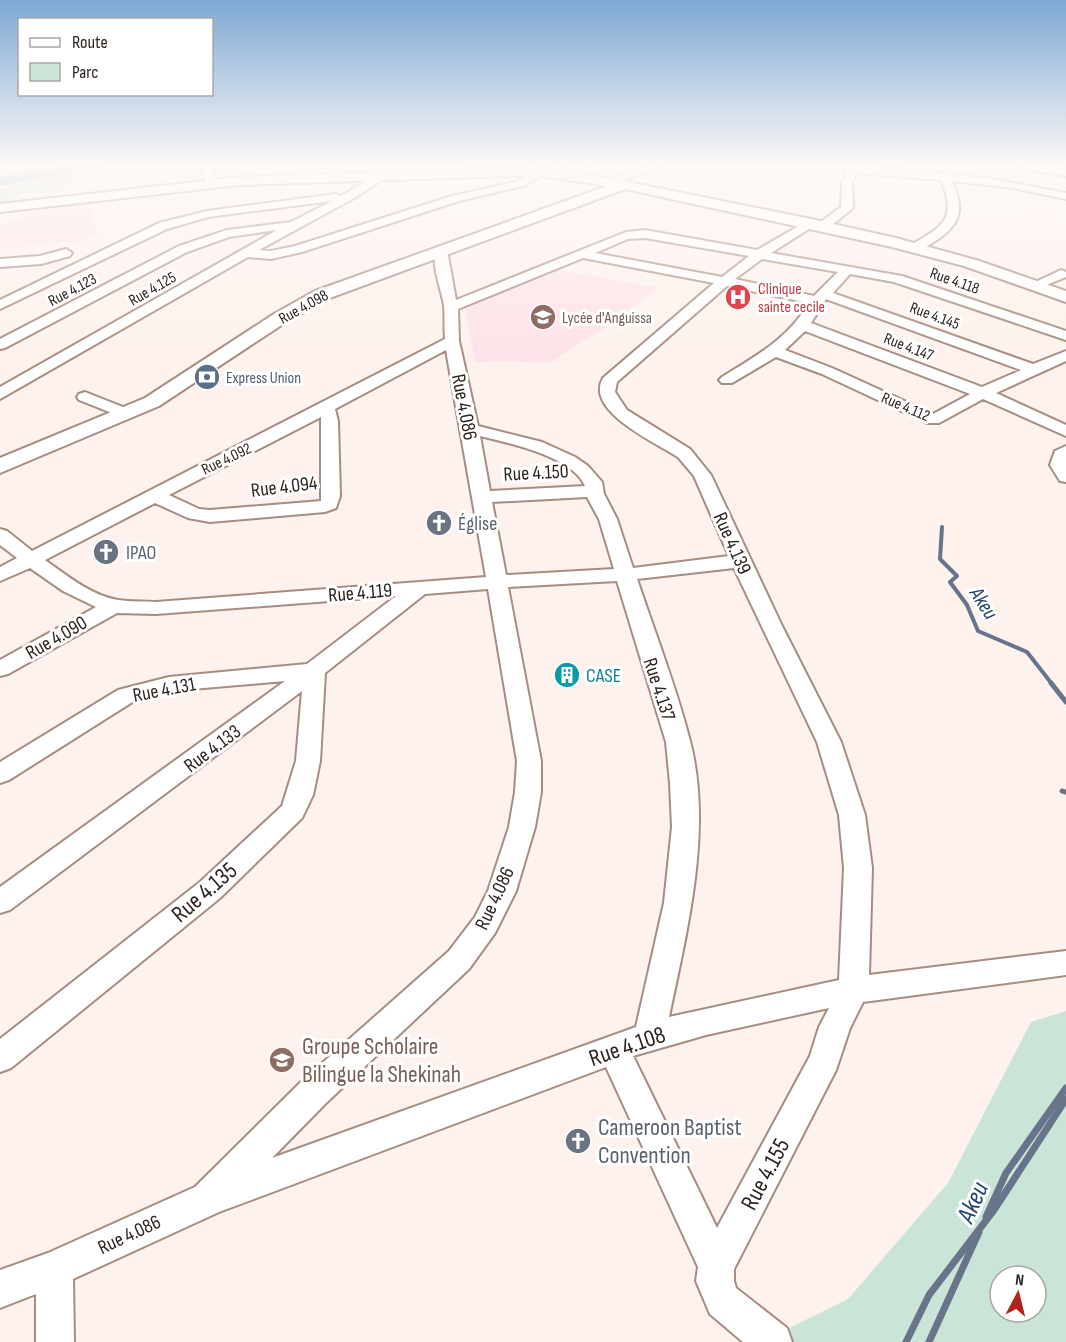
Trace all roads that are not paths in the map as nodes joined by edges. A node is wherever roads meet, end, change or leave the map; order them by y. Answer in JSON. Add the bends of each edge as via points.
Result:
{"nodes":[{"id":1,"x":162,"y":227,"type":"edge"},
{"id":2,"x":279,"y":227,"type":"edge"},
{"id":3,"x":293,"y":227,"type":"edge"},
{"id":4,"x":367,"y":227,"type":"edge"},
{"id":5,"x":518,"y":227,"type":"edge"},
{"id":6,"x":813,"y":227,"type":"edge"},
{"id":7,"x":823,"y":227,"type":"edge"},
{"id":8,"x":947,"y":227,"type":"edge"},
{"id":9,"x":915,"y":248,"type":"junction"},
{"id":10,"x":246,"y":252,"type":"junction"},
{"id":11,"x":66,"y":254,"type":"dead end"},
{"id":12,"x":582,"y":254,"type":"junction"},
{"id":13,"x":760,"y":254,"type":"junction"},
{"id":14,"x":442,"y":259,"type":"junction"},
{"id":15,"x":0,"y":263,"type":"edge"},
{"id":16,"x":847,"y":270,"type":"junction"},
{"id":17,"x":1061,"y":274,"type":"dead end"},
{"id":18,"x":724,"y":281,"type":"junction"},
{"id":19,"x":1034,"y":286,"type":"junction"},
{"id":20,"x":1066,"y":297,"type":"edge"},
{"id":21,"x":821,"y":298,"type":"junction"},
{"id":22,"x":0,"y":304,"type":"edge"},
{"id":23,"x":451,"y":307,"type":"junction"},
{"id":24,"x":803,"y":325,"type":"junction"},
{"id":25,"x":1066,"y":336,"type":"edge"},
{"id":26,"x":452,"y":341,"type":"junction"},
{"id":27,"x":0,"y":345,"type":"edge"},
{"id":28,"x":775,"y":351,"type":"junction"},
{"id":29,"x":1066,"y":355,"type":"edge"},
{"id":30,"x":1035,"y":370,"type":"junction"},
{"id":31,"x":727,"y":380,"type":"dead end"},
{"id":32,"x":983,"y":393,"type":"junction"},
{"id":33,"x":0,"y":394,"type":"edge"},
{"id":34,"x":85,"y":397,"type":"dead end"},
{"id":35,"x":327,"y":408,"type":"junction"},
{"id":36,"x":128,"y":414,"type":"junction"},
{"id":37,"x":470,"y":429,"type":"junction"},
{"id":38,"x":1066,"y":431,"type":"edge"},
{"id":39,"x":1066,"y":451,"type":"edge"},
{"id":40,"x":0,"y":466,"type":"edge"},
{"id":41,"x":1066,"y":477,"type":"edge"},
{"id":42,"x":594,"y":491,"type":"junction"},
{"id":43,"x":153,"y":495,"type":"junction"},
{"id":44,"x":481,"y":497,"type":"junction"},
{"id":45,"x":0,"y":535,"type":"edge"},
{"id":46,"x":30,"y":560,"type":"junction"},
{"id":47,"x":741,"y":561,"type":"junction"},
{"id":48,"x":0,"y":575,"type":"edge"},
{"id":49,"x":624,"y":575,"type":"junction"},
{"id":50,"x":496,"y":582,"type":"junction"},
{"id":51,"x":419,"y":588,"type":"junction"},
{"id":52,"x":113,"y":606,"type":"junction"},
{"id":53,"x":0,"y":669,"type":"edge"},
{"id":54,"x":314,"y":671,"type":"junction"},
{"id":55,"x":0,"y":774,"type":"edge"},
{"id":56,"x":0,"y":902,"type":"edge"},
{"id":57,"x":1066,"y":963,"type":"edge"},
{"id":58,"x":854,"y":990,"type":"junction"},
{"id":59,"x":650,"y":1036,"type":"junction"},
{"id":60,"x":614,"y":1050,"type":"junction"},
{"id":61,"x":0,"y":1058,"type":"edge"},
{"id":62,"x":207,"y":1199,"type":"junction"},
{"id":63,"x":716,"y":1266,"type":"junction"},
{"id":64,"x":54,"y":1269,"type":"junction"},
{"id":65,"x":0,"y":1289,"type":"edge"},
{"id":66,"x":55,"y":1342,"type":"edge"},
{"id":67,"x":773,"y":1342,"type":"edge"}],
"edges":[{"from":1,"to":22,"type":"street"},
{"from":2,"to":27,"type":"street","name":"Rue 4.123","via":[[227,234],[183,249]]},
{"from":3,"to":10,"type":"street","name":"Rue 4.125"},
{"from":4,"to":10,"type":"street","via":[[271,255]]},
{"from":5,"to":14,"type":"main road","name":"Rue 4.098"},
{"from":6,"to":13,"type":"street","name":"Rue 4.139"},
{"from":7,"to":9,"type":"main road"},
{"from":8,"to":9,"type":"street"},
{"from":9,"to":19,"type":"main road"},
{"from":10,"to":33,"type":"street","name":"Rue 4.125"},
{"from":11,"to":15,"type":"street"},
{"from":12,"to":13,"type":"street","name":"Rue 4.118","via":[[626,236],[645,234]]},
{"from":12,"to":18,"type":"street","name":"Rue 4.145"},
{"from":12,"to":23,"type":"street","name":"Rue 4.118"},
{"from":13,"to":16,"type":"street","name":"Rue 4.118"},
{"from":13,"to":18,"type":"street","name":"Rue 4.139"},
{"from":14,"to":23,"type":"street","name":"Rue 4.086"},
{"from":14,"to":36,"type":"main road","name":"Rue 4.098","via":[[418,258],[321,295],[175,389]]},
{"from":16,"to":21,"type":"street"},
{"from":16,"to":25,"type":"street","name":"Rue 4.118","via":[[907,282]]},
{"from":17,"to":19,"type":"street"},
{"from":18,"to":21,"type":"street","name":"Rue 4.145"},
{"from":18,"to":47,"type":"street","name":"Rue 4.139","via":[[609,381],[606,395],[627,417],[687,455],[702,475]]},
{"from":19,"to":20,"type":"main road"},
{"from":21,"to":24,"type":"street"},
{"from":21,"to":30,"type":"street","name":"Rue 4.145"},
{"from":23,"to":26,"type":"street","name":"Rue 4.086"},
{"from":24,"to":28,"type":"street"},
{"from":24,"to":32,"type":"street","name":"Rue 4.147"},
{"from":26,"to":35,"type":"street","name":"Rue 4.092"},
{"from":26,"to":37,"type":"street","name":"Rue 4.086"},
{"from":28,"to":31,"type":"street"},
{"from":28,"to":32,"type":"street","name":"Rue 4.112","via":[[927,419],[937,419]]},
{"from":29,"to":30,"type":"street","name":"Rue 4.112"},
{"from":30,"to":32,"type":"street","name":"Rue 4.112"},
{"from":32,"to":38,"type":"street","name":"Rue 4.147"},
{"from":34,"to":36,"type":"street"},
{"from":35,"to":43,"type":"street","name":"Rue 4.092"},
{"from":35,"to":43,"type":"street","name":"Rue 4.094","via":[[331,496],[325,506],[210,516],[195,514]]},
{"from":36,"to":40,"type":"main road","name":"Rue 4.098"},
{"from":37,"to":42,"type":"street","name":"Rue 4.137","via":[[554,453],[575,464],[592,482]]},
{"from":37,"to":44,"type":"street","name":"Rue 4.086"},
{"from":39,"to":41,"type":"street","via":[[1059,465]]},
{"from":42,"to":44,"type":"street","name":"Rue 4.150"},
{"from":42,"to":49,"type":"street","name":"Rue 4.137","via":[[608,519]]},
{"from":43,"to":46,"type":"street","name":"Rue 4.092"},
{"from":44,"to":50,"type":"street","name":"Rue 4.086"},
{"from":45,"to":46,"type":"street","name":"Rue 4.119"},
{"from":46,"to":48,"type":"street","name":"Rue 4.092"},
{"from":46,"to":52,"type":"street","name":"Rue 4.119"},
{"from":47,"to":49,"type":"street","name":"Rue 4.119"},
{"from":47,"to":58,"type":"street","name":"Rue 4.139","via":[[829,742],[852,815],[858,868]]},
{"from":49,"to":50,"type":"street","name":"Rue 4.119"},
{"from":49,"to":59,"type":"street","name":"Rue 4.137","via":[[678,742],[683,783],[685,827],[678,903]]},
{"from":50,"to":51,"type":"street","name":"Rue 4.119"},
{"from":50,"to":62,"type":"street","name":"Rue 4.086","via":[[529,761],[522,827],[501,891],[485,925],[459,960],[306,1100]]},
{"from":51,"to":52,"type":"street","name":"Rue 4.119","via":[[156,608]]},
{"from":51,"to":54,"type":"street","name":"Rue 4.133"},
{"from":52,"to":53,"type":"street","name":"Rue 4.090"},
{"from":54,"to":55,"type":"street","name":"Rue 4.131","via":[[169,684],[126,695]]},
{"from":54,"to":56,"type":"street","name":"Rue 4.133"},
{"from":54,"to":61,"type":"street","name":"Rue 4.135","via":[[304,781],[292,811],[210,890]]},
{"from":57,"to":58,"type":"street","name":"Rue 4.108"},
{"from":58,"to":59,"type":"street","name":"Rue 4.108"},
{"from":58,"to":63,"type":"street","name":"Rue 4.155","via":[[835,1028],[825,1060]]},
{"from":59,"to":60,"type":"street","name":"Rue 4.108"},
{"from":60,"to":62,"type":"street","name":"Rue 4.108"},
{"from":60,"to":63,"type":"street"},
{"from":62,"to":64,"type":"street","name":"Rue 4.086"},
{"from":63,"to":67,"type":"street","via":[[715,1281],[723,1301]]},
{"from":64,"to":65,"type":"street","name":"Rue 4.086"},
{"from":64,"to":66,"type":"street"}]}
